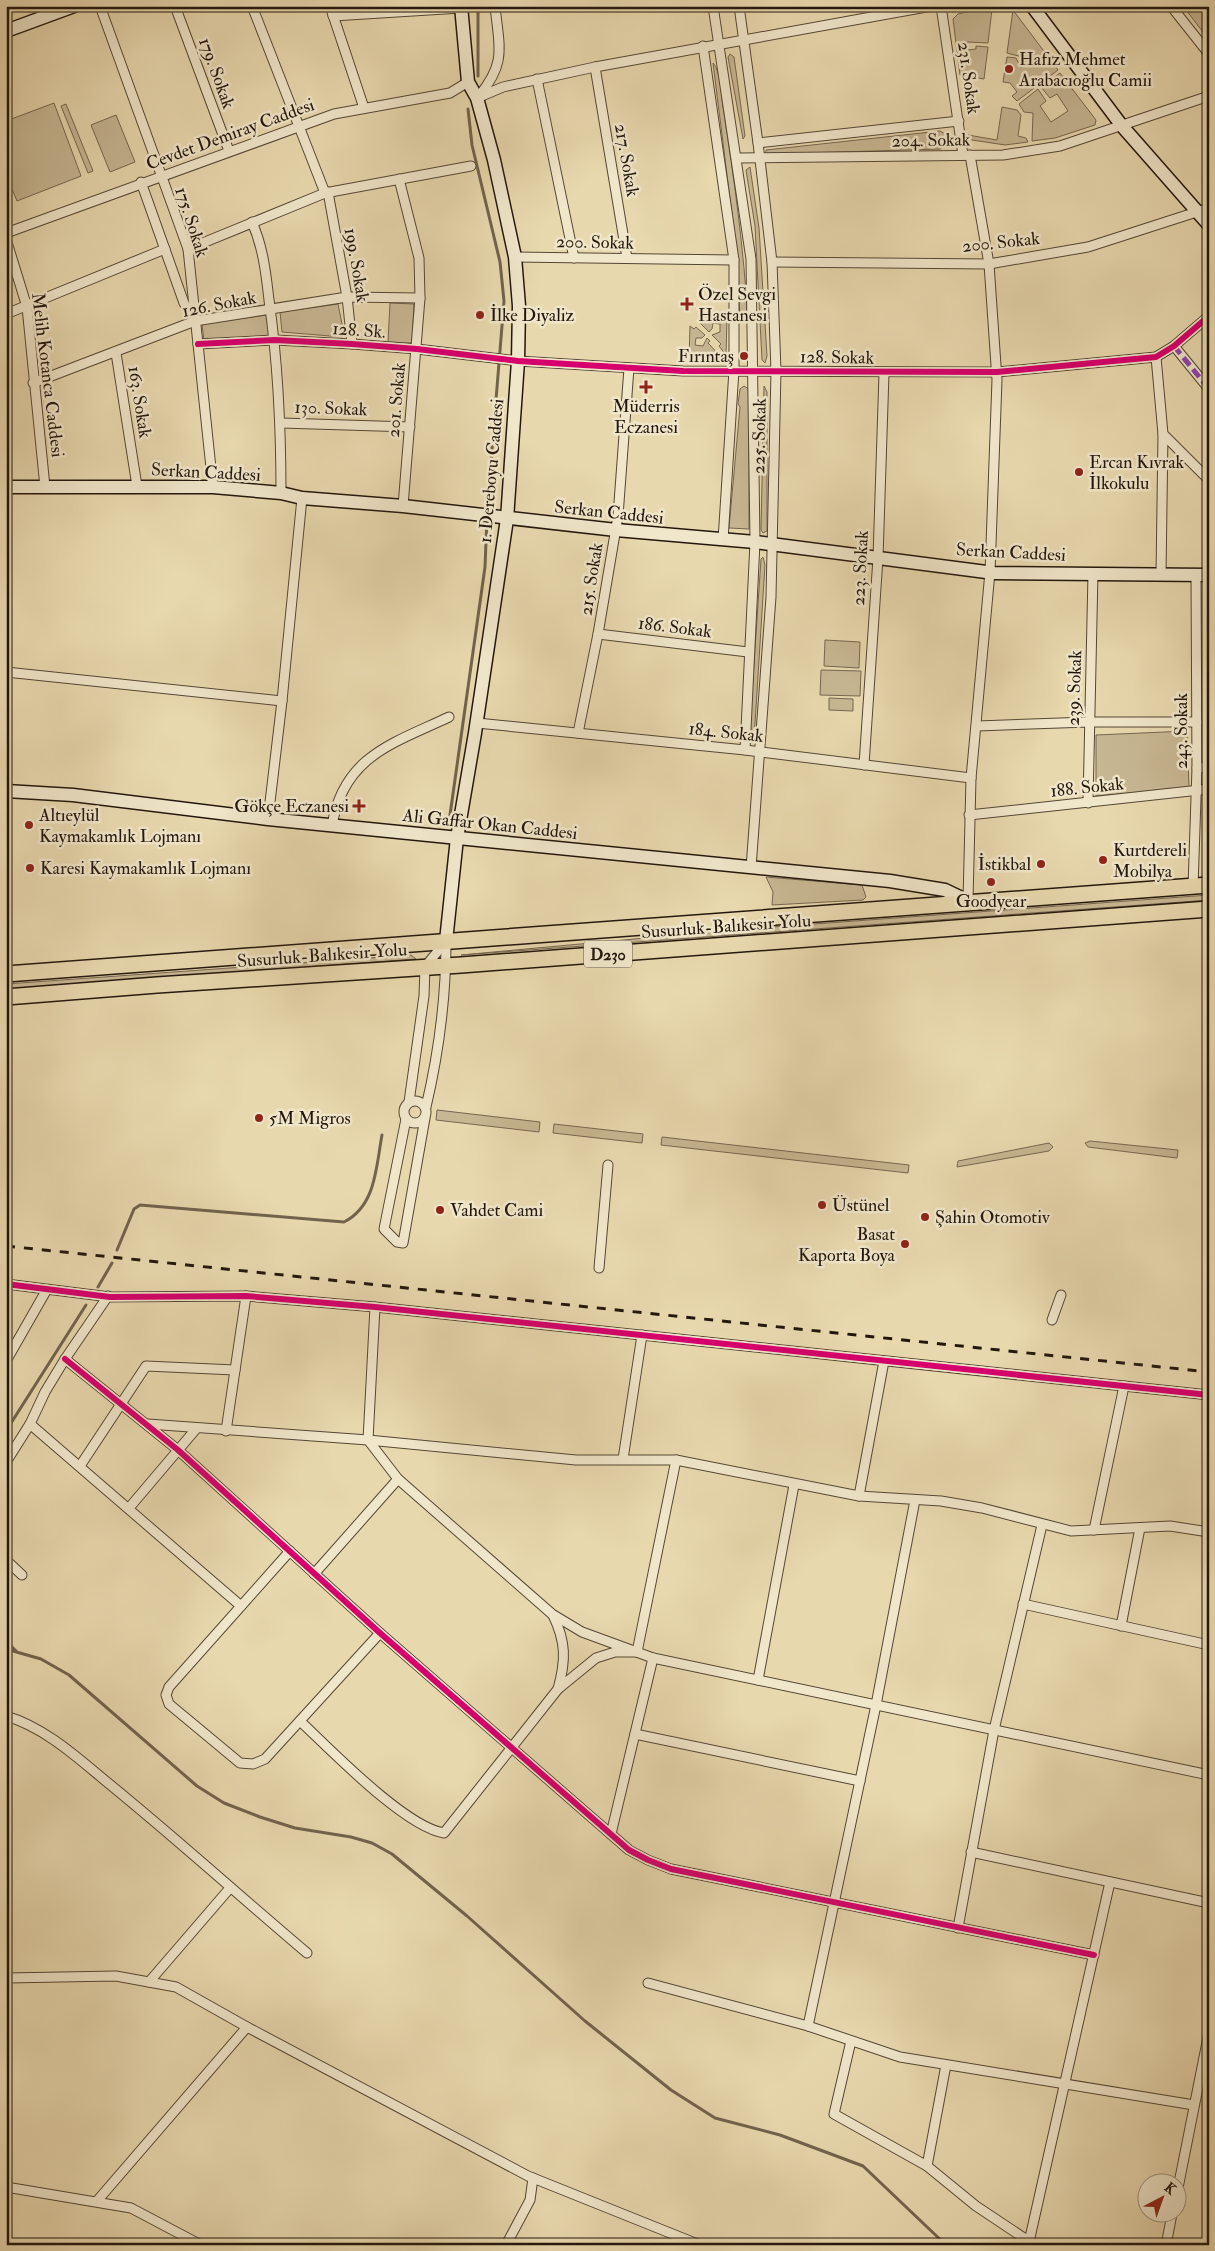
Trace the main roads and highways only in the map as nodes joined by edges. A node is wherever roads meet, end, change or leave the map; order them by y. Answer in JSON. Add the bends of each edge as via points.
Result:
{"nodes":[{"id":1,"x":74,"y":6,"type":"edge"},
{"id":2,"x":1032,"y":6,"type":"edge"},
{"id":3,"x":461,"y":7,"type":"edge"},
{"id":4,"x":6,"y":31,"type":"edge"},
{"id":5,"x":1203,"y":210,"type":"edge"},
{"id":6,"x":1209,"y":225,"type":"edge"},
{"id":7,"x":6,"y":487,"type":"edge"},
{"id":8,"x":507,"y":519,"type":"junction"},
{"id":9,"x":1206,"y":575,"type":"edge"},
{"id":10,"x":6,"y":791,"type":"edge"},
{"id":11,"x":457,"y":838,"type":"junction"},
{"id":12,"x":1209,"y":885,"type":"edge"},
{"id":13,"x":968,"y":902,"type":"junction"},
{"id":14,"x":1209,"y":908,"type":"edge"},
{"id":15,"x":446,"y":941,"type":"junction"},
{"id":16,"x":6,"y":974,"type":"edge"},
{"id":17,"x":6,"y":997,"type":"edge"}],
"edges":[{"from":1,"to":4,"type":"main road"},
{"from":2,"to":5,"type":"main road","via":[[1122,126]]},
{"from":3,"to":8,"type":"main road","name":"1. Dereboyu Caddesi","via":[[468,82],[477,98],[515,257],[518,361]]},
{"from":5,"to":6,"type":"main road"},
{"from":7,"to":8,"type":"main road","name":"Serkan Caddesi","via":[[213,487]]},
{"from":8,"to":9,"type":"main road","name":"Serkan Caddesi","via":[[755,542],[990,572]]},
{"from":8,"to":11,"type":"main road","name":"1. Dereboyu Caddesi"},
{"from":10,"to":11,"type":"main road","name":"Ali Gaffar Okan Caddesi","via":[[73,795]]},
{"from":11,"to":13,"type":"main road","name":"Ali Gaffar Okan Caddesi","via":[[918,884],[945,890]]},
{"from":11,"to":15,"type":"main road","name":"1. Dereboyu Caddesi"},
{"from":12,"to":13,"type":"highway","name":"Susurluk-Balıkesir Yolu","number":"D230"},
{"from":13,"to":15,"type":"highway","name":"Susurluk-Balıkesir Yolu","number":"D230"},
{"from":14,"to":17,"type":"highway","name":"Susurluk-Balıkesir Yolu","number":"D230"},
{"from":15,"to":16,"type":"highway","name":"Susurluk-Balıkesir Yolu","number":"D230"}]}
